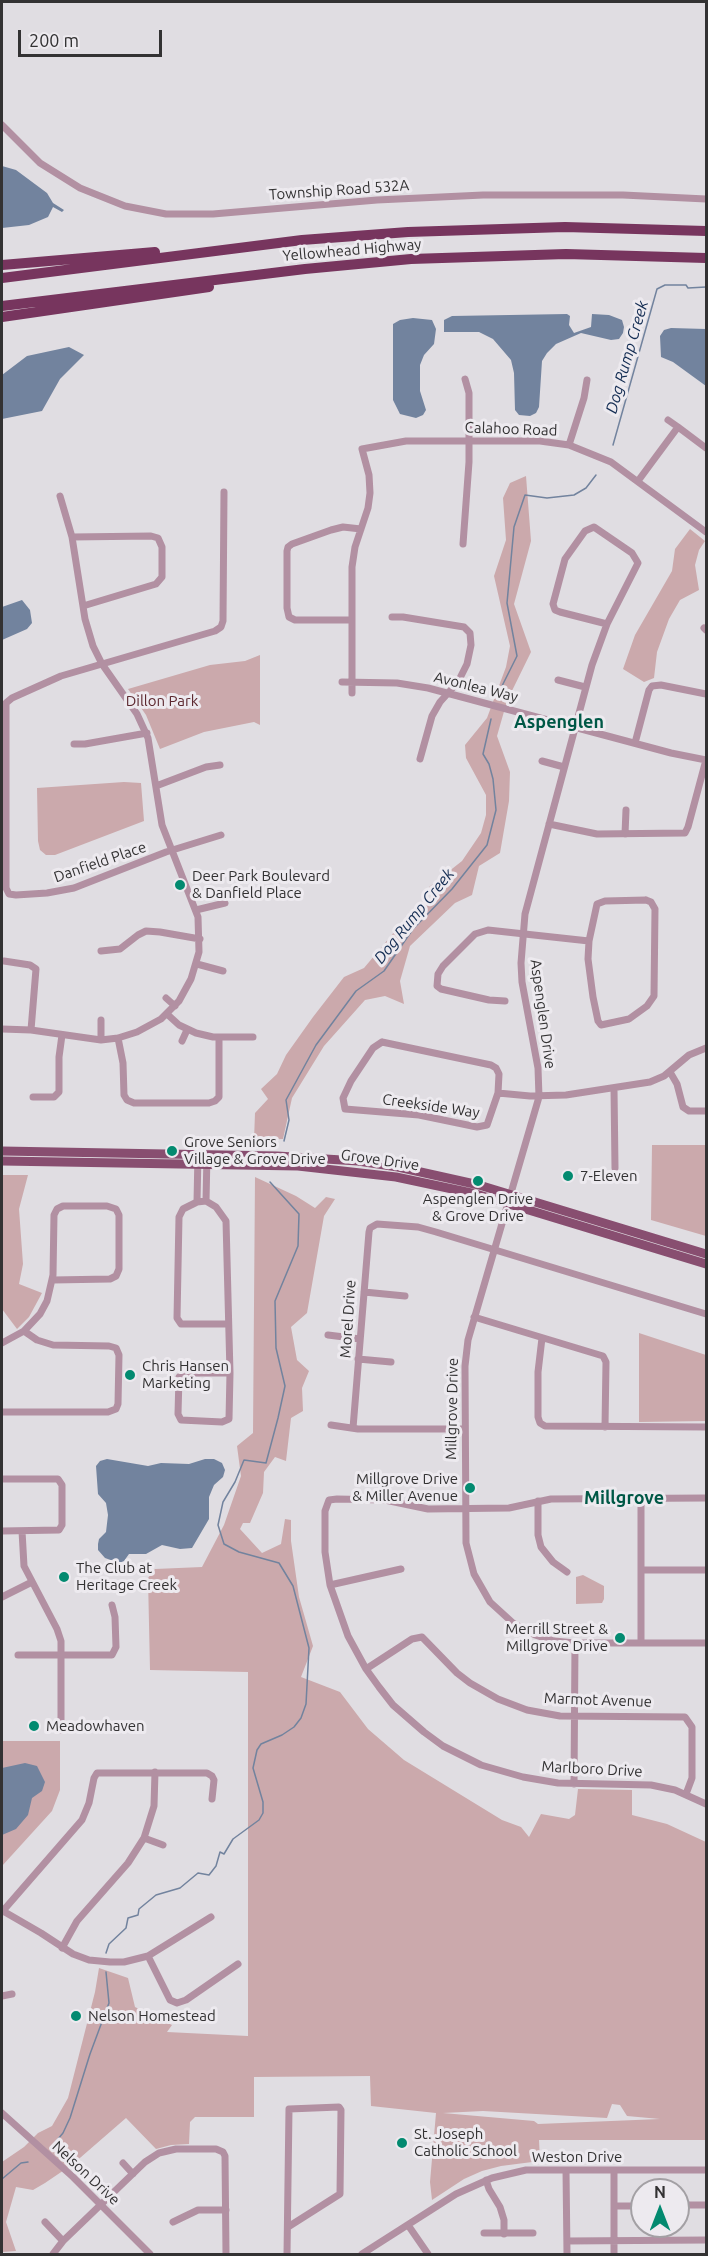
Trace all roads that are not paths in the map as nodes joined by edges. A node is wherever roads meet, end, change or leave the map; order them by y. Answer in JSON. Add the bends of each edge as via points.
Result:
{"nodes":[{"id":1,"x":2,"y":125,"type":"edge"},
{"id":2,"x":706,"y":199,"type":"edge"},
{"id":3,"x":706,"y":231,"type":"edge"},
{"id":4,"x":302,"y":240,"type":"junction"},
{"id":5,"x":706,"y":258,"type":"edge"},
{"id":6,"x":2,"y":265,"type":"edge"},
{"id":7,"x":319,"y":267,"type":"junction"},
{"id":8,"x":2,"y":278,"type":"edge"},
{"id":9,"x":2,"y":306,"type":"edge"},
{"id":10,"x":2,"y":317,"type":"edge"},
{"id":11,"x":465,"y":379,"type":"dead end"},
{"id":12,"x":587,"y":381,"type":"dead end"},
{"id":13,"x":668,"y":420,"type":"dead end"},
{"id":14,"x":678,"y":427,"type":"junction"},
{"id":15,"x":468,"y":441,"type":"junction"},
{"id":16,"x":569,"y":445,"type":"junction"},
{"id":17,"x":706,"y":448,"type":"edge"},
{"id":18,"x":638,"y":481,"type":"junction"},
{"id":19,"x":224,"y":492,"type":"dead end"},
{"id":20,"x":60,"y":496,"type":"dead end"},
{"id":21,"x":361,"y":529,"type":"junction"},
{"id":22,"x":706,"y":532,"type":"edge"},
{"id":23,"x":72,"y":537,"type":"junction"},
{"id":24,"x":463,"y":544,"type":"dead end"},
{"id":25,"x":83,"y":606,"type":"junction"},
{"id":26,"x":392,"y":617,"type":"dead end"},
{"id":27,"x":352,"y":620,"type":"junction"},
{"id":28,"x":607,"y":624,"type":"junction"},
{"id":29,"x":102,"y":664,"type":"junction"},
{"id":30,"x":558,"y":680,"type":"dead end"},
{"id":31,"x":342,"y":682,"type":"dead end"},
{"id":32,"x":352,"y":682,"type":"junction"},
{"id":33,"x":585,"y":687,"type":"junction"},
{"id":34,"x":352,"y":693,"type":"dead end"},
{"id":35,"x":448,"y":693,"type":"junction"},
{"id":36,"x":706,"y":694,"type":"edge"},
{"id":37,"x":574,"y":727,"type":"junction"},
{"id":38,"x":147,"y":734,"type":"junction"},
{"id":39,"x":635,"y":743,"type":"junction"},
{"id":40,"x":74,"y":744,"type":"dead end"},
{"id":41,"x":420,"y":759,"type":"dead end"},
{"id":42,"x":706,"y":760,"type":"edge"},
{"id":43,"x":542,"y":761,"type":"dead end"},
{"id":44,"x":220,"y":765,"type":"dead end"},
{"id":45,"x":564,"y":767,"type":"junction"},
{"id":46,"x":156,"y":786,"type":"junction"},
{"id":47,"x":626,"y":810,"type":"dead end"},
{"id":48,"x":549,"y":824,"type":"junction"},
{"id":49,"x":625,"y":834,"type":"junction"},
{"id":50,"x":221,"y":836,"type":"dead end"},
{"id":51,"x":171,"y":850,"type":"junction"},
{"id":52,"x":225,"y":903,"type":"dead end"},
{"id":53,"x":196,"y":910,"type":"junction"},
{"id":54,"x":523,"y":935,"type":"junction"},
{"id":55,"x":200,"y":939,"type":"junction"},
{"id":56,"x":589,"y":941,"type":"junction"},
{"id":57,"x":101,"y":951,"type":"dead end"},
{"id":58,"x":4,"y":961,"type":"dead end"},
{"id":59,"x":197,"y":964,"type":"junction"},
{"id":60,"x":223,"y":971,"type":"dead end"},
{"id":61,"x":165,"y":998,"type":"dead end"},
{"id":62,"x":505,"y":1001,"type":"dead end"},
{"id":63,"x":175,"y":1006,"type":"junction"},
{"id":64,"x":167,"y":1014,"type":"junction"},
{"id":65,"x":100,"y":1020,"type":"dead end"},
{"id":66,"x":2,"y":1029,"type":"edge"},
{"id":67,"x":31,"y":1030,"type":"junction"},
{"id":68,"x":187,"y":1030,"type":"junction"},
{"id":69,"x":62,"y":1035,"type":"junction"},
{"id":70,"x":219,"y":1037,"type":"junction"},
{"id":71,"x":253,"y":1037,"type":"dead end"},
{"id":72,"x":118,"y":1038,"type":"junction"},
{"id":73,"x":101,"y":1040,"type":"junction"},
{"id":74,"x":182,"y":1041,"type":"dead end"},
{"id":75,"x":706,"y":1048,"type":"edge"},
{"id":76,"x":669,"y":1072,"type":"junction"},
{"id":77,"x":614,"y":1088,"type":"junction"},
{"id":78,"x":498,"y":1093,"type":"junction"},
{"id":79,"x":33,"y":1097,"type":"dead end"},
{"id":80,"x":539,"y":1097,"type":"junction"},
{"id":81,"x":706,"y":1111,"type":"edge"},
{"id":82,"x":2,"y":1151,"type":"edge"},
{"id":83,"x":202,"y":1159,"type":"junction"},
{"id":84,"x":2,"y":1161,"type":"edge"},
{"id":85,"x":615,"y":1167,"type":"dead end"},
{"id":86,"x":510,"y":1199,"type":"junction"},
{"id":87,"x":206,"y":1201,"type":"junction"},
{"id":88,"x":198,"y":1202,"type":"junction"},
{"id":89,"x":494,"y":1250,"type":"junction"},
{"id":90,"x":706,"y":1254,"type":"edge"},
{"id":91,"x":706,"y":1264,"type":"edge"},
{"id":92,"x":53,"y":1280,"type":"junction"},
{"id":93,"x":364,"y":1292,"type":"junction"},
{"id":94,"x":405,"y":1296,"type":"dead end"},
{"id":95,"x":706,"y":1314,"type":"edge"},
{"id":96,"x":474,"y":1317,"type":"junction"},
{"id":97,"x":228,"y":1324,"type":"junction"},
{"id":98,"x":24,"y":1331,"type":"junction"},
{"id":99,"x":328,"y":1335,"type":"dead end"},
{"id":100,"x":542,"y":1338,"type":"junction"},
{"id":101,"x":360,"y":1339,"type":"junction"},
{"id":102,"x":2,"y":1343,"type":"edge"},
{"id":103,"x":358,"y":1359,"type":"junction"},
{"id":104,"x":391,"y":1362,"type":"dead end"},
{"id":105,"x":231,"y":1373,"type":"junction"},
{"id":106,"x":2,"y":1412,"type":"edge"},
{"id":107,"x":331,"y":1425,"type":"dead end"},
{"id":108,"x":605,"y":1427,"type":"junction"},
{"id":109,"x":706,"y":1427,"type":"edge"},
{"id":110,"x":353,"y":1428,"type":"junction"},
{"id":111,"x":465,"y":1429,"type":"junction"},
{"id":112,"x":2,"y":1479,"type":"edge"},
{"id":113,"x":641,"y":1498,"type":"junction"},
{"id":114,"x":706,"y":1498,"type":"edge"},
{"id":115,"x":538,"y":1501,"type":"junction"},
{"id":116,"x":465,"y":1508,"type":"junction"},
{"id":117,"x":2,"y":1531,"type":"edge"},
{"id":118,"x":22,"y":1531,"type":"junction"},
{"id":119,"x":401,"y":1569,"type":"dead end"},
{"id":120,"x":641,"y":1570,"type":"junction"},
{"id":121,"x":706,"y":1570,"type":"edge"},
{"id":122,"x":567,"y":1572,"type":"dead end"},
{"id":123,"x":32,"y":1582,"type":"junction"},
{"id":124,"x":330,"y":1585,"type":"junction"},
{"id":125,"x":2,"y":1597,"type":"edge"},
{"id":126,"x":112,"y":1605,"type":"dead end"},
{"id":127,"x":575,"y":1643,"type":"junction"},
{"id":128,"x":641,"y":1643,"type":"junction"},
{"id":129,"x":706,"y":1643,"type":"edge"},
{"id":130,"x":18,"y":1655,"type":"dead end"},
{"id":131,"x":62,"y":1656,"type":"junction"},
{"id":132,"x":366,"y":1669,"type":"junction"},
{"id":133,"x":574,"y":1716,"type":"junction"},
{"id":134,"x":62,"y":1730,"type":"dead end"},
{"id":135,"x":155,"y":1772,"type":"junction"},
{"id":136,"x":574,"y":1784,"type":"junction"},
{"id":137,"x":686,"y":1794,"type":"junction"},
{"id":138,"x":212,"y":1798,"type":"dead end"},
{"id":139,"x":706,"y":1804,"type":"edge"},
{"id":140,"x":144,"y":1838,"type":"junction"},
{"id":141,"x":163,"y":1845,"type":"dead end"},
{"id":142,"x":2,"y":1912,"type":"edge"},
{"id":143,"x":212,"y":1917,"type":"dead end"},
{"id":144,"x":62,"y":1948,"type":"junction"},
{"id":145,"x":148,"y":1956,"type":"junction"},
{"id":146,"x":238,"y":1964,"type":"dead end"},
{"id":147,"x":12,"y":1994,"type":"dead end"},
{"id":148,"x":2,"y":1996,"type":"edge"},
{"id":149,"x":2,"y":2113,"type":"edge"},
{"id":150,"x":123,"y":2163,"type":"dead end"},
{"id":151,"x":566,"y":2170,"type":"junction"},
{"id":152,"x":614,"y":2170,"type":"junction"},
{"id":153,"x":706,"y":2170,"type":"edge"},
{"id":154,"x":133,"y":2174,"type":"junction"},
{"id":155,"x":489,"y":2179,"type":"junction"},
{"id":156,"x":101,"y":2205,"type":"junction"},
{"id":157,"x":690,"y":2205,"type":"edge"},
{"id":158,"x":706,"y":2205,"type":"edge"},
{"id":159,"x":614,"y":2206,"type":"junction"},
{"id":160,"x":630,"y":2206,"type":"edge"},
{"id":161,"x":226,"y":2210,"type":"junction"},
{"id":162,"x":45,"y":2222,"type":"dead end"},
{"id":163,"x":173,"y":2222,"type":"dead end"},
{"id":164,"x":408,"y":2225,"type":"junction"},
{"id":165,"x":288,"y":2227,"type":"junction"},
{"id":166,"x":484,"y":2233,"type":"dead end"},
{"id":167,"x":533,"y":2233,"type":"dead end"},
{"id":168,"x":504,"y":2234,"type":"junction"},
{"id":169,"x":706,"y":2240,"type":"edge"},
{"id":170,"x":63,"y":2241,"type":"junction"},
{"id":171,"x":567,"y":2241,"type":"junction"},
{"id":172,"x":614,"y":2242,"type":"junction"},
{"id":173,"x":53,"y":2254,"type":"edge"},
{"id":174,"x":150,"y":2254,"type":"edge"},
{"id":175,"x":226,"y":2254,"type":"edge"},
{"id":176,"x":287,"y":2254,"type":"edge"},
{"id":177,"x":362,"y":2254,"type":"edge"},
{"id":178,"x":428,"y":2254,"type":"edge"},
{"id":179,"x":567,"y":2254,"type":"edge"},
{"id":180,"x":614,"y":2254,"type":"edge"}],
"edges":[{"from":1,"to":2,"type":"street","name":"Township Road 532A","via":[[40,163],[80,189],[125,206],[166,213],[213,214],[483,195]]},
{"from":3,"to":4,"type":"highway","name":"Yellowhead Highway","via":[[506,227]]},
{"from":4,"to":6,"type":"highway"},
{"from":4,"to":8,"type":"highway","name":"Yellowhead Highway"},
{"from":5,"to":7,"type":"highway","name":"Yellowhead Highway","via":[[507,255]]},
{"from":7,"to":9,"type":"highway","name":"Yellowhead Highway"},
{"from":7,"to":10,"type":"highway","via":[[300,274]]},
{"from":11,"to":15,"type":"street","via":[[469,393]]},
{"from":12,"to":16,"type":"street"},
{"from":13,"to":14,"type":"street"},
{"from":14,"to":17,"type":"street"},
{"from":14,"to":18,"type":"street"},
{"from":15,"to":16,"type":"street","name":"Calahoo Road"},
{"from":15,"to":21,"type":"street","name":"Calahoo Road","via":[[406,441],[362,449],[370,493]]},
{"from":15,"to":24,"type":"street"},
{"from":16,"to":18,"type":"street","name":"Calahoo Road","via":[[611,462]]},
{"from":18,"to":22,"type":"street","name":"Calahoo Road"},
{"from":19,"to":29,"type":"street","via":[[222,626]]},
{"from":20,"to":23,"type":"street"},
{"from":21,"to":27,"type":"street","via":[[352,567]]},
{"from":21,"to":27,"type":"street","via":[[331,530],[292,544],[287,551],[289,617]]},
{"from":23,"to":25,"type":"street"},
{"from":23,"to":25,"type":"street","via":[[151,536],[158,538],[162,547],[162,577],[156,584]]},
{"from":25,"to":29,"type":"street"},
{"from":26,"to":35,"type":"street","via":[[469,630],[467,664]]},
{"from":27,"to":32,"type":"street"},
{"from":28,"to":28,"type":"street","name":"Aspenglen Drive","via":[[638,563],[637,557],[594,527],[585,531],[565,559],[554,599],[555,610]]},
{"from":28,"to":33,"type":"street","name":"Aspenglen Drive"},
{"from":29,"to":38,"type":"street"},
{"from":29,"to":51,"type":"street","name":"Danfield Place","via":[[61,676],[6,704],[6,890],[16,895],[68,890]]},
{"from":30,"to":33,"type":"street"},
{"from":31,"to":32,"type":"street","name":"Avonlea Way"},
{"from":32,"to":34,"type":"street"},
{"from":32,"to":35,"type":"street","name":"Avonlea Way","via":[[397,683]]},
{"from":33,"to":37,"type":"street","name":"Aspenglen Drive"},
{"from":35,"to":37,"type":"street","name":"Avonlea Way"},
{"from":35,"to":41,"type":"street","via":[[432,716]]},
{"from":36,"to":39,"type":"street","via":[[652,686]]},
{"from":37,"to":39,"type":"street","name":"Avonlea Way"},
{"from":37,"to":45,"type":"street","name":"Aspenglen Drive"},
{"from":38,"to":40,"type":"street"},
{"from":38,"to":46,"type":"street"},
{"from":39,"to":42,"type":"street","name":"Avonlea Way"},
{"from":42,"to":49,"type":"street","via":[[685,832]]},
{"from":43,"to":45,"type":"street"},
{"from":44,"to":46,"type":"street","via":[[206,766]]},
{"from":45,"to":48,"type":"street","name":"Aspenglen Drive"},
{"from":46,"to":51,"type":"street","via":[[160,817]]},
{"from":47,"to":49,"type":"street"},
{"from":48,"to":49,"type":"street","via":[[589,833]]},
{"from":48,"to":54,"type":"street","name":"Aspenglen Drive","via":[[532,883]]},
{"from":50,"to":51,"type":"street"},
{"from":51,"to":53,"type":"street"},
{"from":52,"to":53,"type":"street"},
{"from":53,"to":55,"type":"street"},
{"from":54,"to":56,"type":"street"},
{"from":54,"to":62,"type":"street","via":[[478,932],[438,974],[436,982],[441,989]]},
{"from":54,"to":80,"type":"street","name":"Aspenglen Drive","via":[[522,982],[538,1068]]},
{"from":55,"to":57,"type":"street","via":[[146,931],[120,949]]},
{"from":55,"to":59,"type":"street"},
{"from":56,"to":56,"type":"street","via":[[589,972],[598,1021],[606,1025],[629,1019],[654,996],[653,904],[646,900],[599,902]]},
{"from":58,"to":67,"type":"street","via":[[36,969]]},
{"from":59,"to":60,"type":"street"},
{"from":59,"to":63,"type":"street"},
{"from":61,"to":63,"type":"street"},
{"from":63,"to":64,"type":"street"},
{"from":64,"to":68,"type":"street"},
{"from":64,"to":72,"type":"street","via":[[146,1028]]},
{"from":65,"to":73,"type":"street"},
{"from":66,"to":67,"type":"street"},
{"from":67,"to":69,"type":"street"},
{"from":68,"to":70,"type":"street"},
{"from":68,"to":74,"type":"street"},
{"from":69,"to":73,"type":"street"},
{"from":69,"to":79,"type":"street","via":[[59,1092],[51,1098]]},
{"from":70,"to":71,"type":"street"},
{"from":70,"to":72,"type":"street","via":[[219,1097],[209,1103],[127,1100]]},
{"from":72,"to":73,"type":"street"},
{"from":75,"to":76,"type":"street","name":"Creekside Way","via":[[689,1055]]},
{"from":76,"to":77,"type":"street","name":"Creekside Way","via":[[650,1082]]},
{"from":76,"to":81,"type":"street","via":[[679,1088],[683,1107],[688,1111]]},
{"from":77,"to":80,"type":"street","name":"Creekside Way"},
{"from":77,"to":85,"type":"street"},
{"from":78,"to":78,"type":"street","name":"Creekside Way","via":[[499,1074],[491,1065],[382,1042],[373,1048],[351,1081],[342,1103],[348,1111],[419,1115],[484,1127],[489,1123]]},
{"from":78,"to":80,"type":"street","name":"Creekside Way"},
{"from":80,"to":86,"type":"street","name":"Aspenglen Drive"},
{"from":82,"to":83,"type":"main road","name":"Grove Drive"},
{"from":83,"to":84,"type":"main road","name":"Grove Drive"},
{"from":83,"to":86,"type":"main road","name":"Grove Drive","via":[[356,1171]]},
{"from":83,"to":87,"type":"street"},
{"from":83,"to":88,"type":"street"},
{"from":86,"to":89,"type":"street","name":"Millgrove Drive"},
{"from":86,"to":90,"type":"main road","name":"Grove Drive"},
{"from":86,"to":91,"type":"main road","name":"Grove Drive"},
{"from":87,"to":88,"type":"street"},
{"from":87,"to":97,"type":"street","via":[[226,1221]]},
{"from":88,"to":97,"type":"street","via":[[183,1209],[179,1218],[177,1318],[181,1324]]},
{"from":89,"to":93,"type":"street","name":"Morel Drive","via":[[418,1227],[377,1224],[369,1232]]},
{"from":89,"to":95,"type":"street","name":"Morel Drive"},
{"from":89,"to":96,"type":"street","name":"Millgrove Drive"},
{"from":92,"to":92,"type":"street","via":[[116,1276],[116,1209],[57,1209]]},
{"from":92,"to":98,"type":"street","via":[[44,1308]]},
{"from":93,"to":94,"type":"street"},
{"from":93,"to":101,"type":"street","name":"Morel Drive"},
{"from":96,"to":100,"type":"street"},
{"from":96,"to":111,"type":"street","name":"Millgrove Drive","via":[[466,1359]]},
{"from":97,"to":105,"type":"street"},
{"from":98,"to":102,"type":"street"},
{"from":98,"to":106,"type":"street","via":[[53,1345],[116,1348],[118,1404],[108,1412]]},
{"from":99,"to":101,"type":"street"},
{"from":100,"to":108,"type":"street","via":[[605,1359]]},
{"from":100,"to":108,"type":"street","via":[[538,1372],[540,1423],[550,1427]]},
{"from":101,"to":103,"type":"street","name":"Morel Drive"},
{"from":103,"to":104,"type":"street"},
{"from":103,"to":110,"type":"street","name":"Morel Drive"},
{"from":105,"to":105,"type":"street","via":[[185,1373],[179,1377],[181,1420],[230,1419]]},
{"from":107,"to":110,"type":"street"},
{"from":108,"to":109,"type":"street"},
{"from":110,"to":111,"type":"street"},
{"from":111,"to":116,"type":"street","name":"Millgrove Drive"},
{"from":112,"to":118,"type":"street","via":[[62,1482],[61,1528]]},
{"from":113,"to":114,"type":"street"},
{"from":113,"to":115,"type":"street"},
{"from":113,"to":120,"type":"street"},
{"from":115,"to":116,"type":"street","via":[[509,1508]]},
{"from":115,"to":122,"type":"street","via":[[541,1547]]},
{"from":116,"to":124,"type":"street","name":"Marlboro Drive","via":[[420,1508],[372,1499],[329,1500],[325,1511],[325,1552]]},
{"from":116,"to":127,"type":"street","name":"Millgrove Drive","via":[[470,1564],[490,1602],[529,1632]]},
{"from":117,"to":118,"type":"street"},
{"from":118,"to":123,"type":"street","via":[[23,1562]]},
{"from":119,"to":124,"type":"street"},
{"from":120,"to":121,"type":"street"},
{"from":120,"to":128,"type":"street"},
{"from":123,"to":125,"type":"street"},
{"from":123,"to":131,"type":"street","via":[[59,1633]]},
{"from":124,"to":132,"type":"street","name":"Marlboro Drive","via":[[341,1621]]},
{"from":126,"to":131,"type":"street","via":[[114,1653]]},
{"from":127,"to":128,"type":"street","name":"Millgrove Drive"},
{"from":127,"to":133,"type":"street"},
{"from":128,"to":129,"type":"street","name":"Millgrove Drive"},
{"from":130,"to":131,"type":"street"},
{"from":131,"to":134,"type":"street"},
{"from":132,"to":133,"type":"street","name":"Marmot Avenue","via":[[412,1639],[422,1637],[456,1672],[498,1699],[544,1714]]},
{"from":132,"to":136,"type":"street","name":"Marlboro Drive","via":[[408,1719],[461,1755],[523,1777]]},
{"from":133,"to":136,"type":"street"},
{"from":133,"to":137,"type":"street","name":"Marmot Avenue","via":[[682,1716],[688,1720],[692,1727],[692,1778]]},
{"from":135,"to":138,"type":"street","via":[[210,1774],[214,1784]]},
{"from":135,"to":140,"type":"street","via":[[154,1806]]},
{"from":135,"to":142,"type":"street","via":[[95,1775],[82,1820]]},
{"from":136,"to":137,"type":"street","name":"Marlboro Drive","via":[[651,1785]]},
{"from":137,"to":139,"type":"street","name":"Marlboro Drive"},
{"from":140,"to":141,"type":"street"},
{"from":140,"to":144,"type":"street","via":[[128,1863],[77,1921]]},
{"from":142,"to":144,"type":"street"},
{"from":143,"to":145,"type":"street"},
{"from":144,"to":145,"type":"street","via":[[96,1961],[124,1962]]},
{"from":145,"to":146,"type":"street","via":[[170,2000],[177,2003]]},
{"from":147,"to":148,"type":"street"},
{"from":149,"to":156,"type":"street","name":"Nelson Drive"},
{"from":150,"to":154,"type":"street"},
{"from":151,"to":152,"type":"street","name":"Weston Drive"},
{"from":151,"to":155,"type":"street","name":"Weston Drive","via":[[526,2170]]},
{"from":151,"to":171,"type":"street"},
{"from":152,"to":153,"type":"street","name":"Weston Drive"},
{"from":152,"to":159,"type":"street"},
{"from":154,"to":156,"type":"street"},
{"from":154,"to":161,"type":"street","via":[[152,2157],[167,2151],[219,2150],[227,2160]]},
{"from":155,"to":164,"type":"street","name":"Weston Drive","via":[[456,2194]]},
{"from":155,"to":168,"type":"street","via":[[489,2189],[504,2220]]},
{"from":156,"to":170,"type":"street"},
{"from":156,"to":174,"type":"street","name":"Nelson Drive"},
{"from":157,"to":158,"type":"street"},
{"from":159,"to":160,"type":"street"},
{"from":159,"to":172,"type":"street"},
{"from":161,"to":163,"type":"street","via":[[198,2210]]},
{"from":161,"to":175,"type":"street"},
{"from":162,"to":170,"type":"street"},
{"from":164,"to":177,"type":"street","name":"Weston Drive"},
{"from":164,"to":178,"type":"street"},
{"from":165,"to":165,"type":"street","via":[[340,2194],[339,2107],[289,2109]]},
{"from":165,"to":176,"type":"street"},
{"from":166,"to":168,"type":"street"},
{"from":167,"to":168,"type":"street"},
{"from":169,"to":172,"type":"street"},
{"from":170,"to":173,"type":"street"},
{"from":171,"to":172,"type":"street"},
{"from":171,"to":179,"type":"street"},
{"from":172,"to":180,"type":"street"}]}
